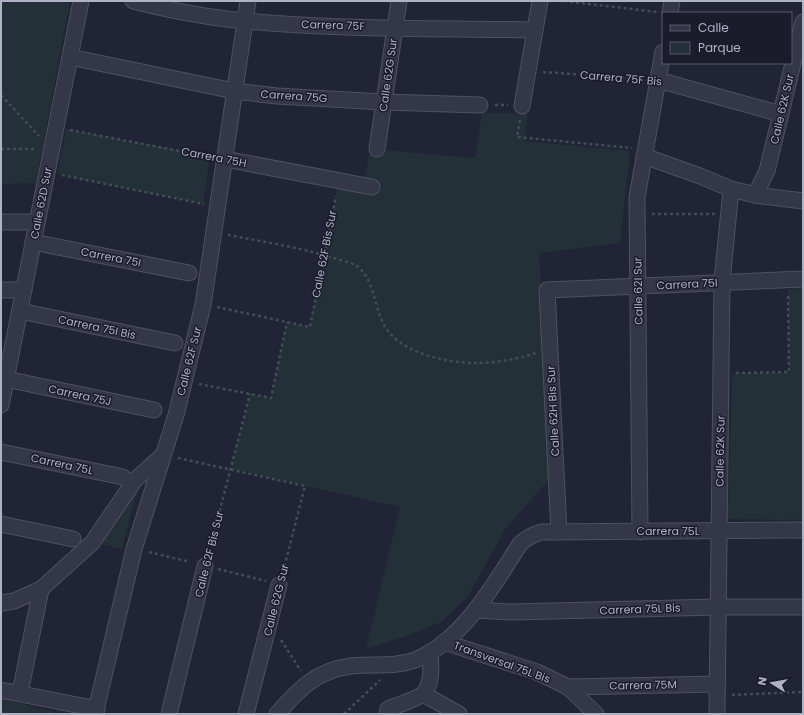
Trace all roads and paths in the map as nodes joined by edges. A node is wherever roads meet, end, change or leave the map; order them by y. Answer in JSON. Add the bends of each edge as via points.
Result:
{"nodes":[{"id":1,"x":81,"y":1,"type":"edge"},
{"id":2,"x":132,"y":1,"type":"edge"},
{"id":3,"x":248,"y":1,"type":"edge"},
{"id":4,"x":399,"y":1,"type":"edge"},
{"id":5,"x":540,"y":1,"type":"edge"},
{"id":6,"x":564,"y":1,"type":"edge"},
{"id":7,"x":672,"y":1,"type":"edge"},
{"id":8,"x":665,"y":12,"type":"edge"},
{"id":9,"x":662,"y":13,"type":"edge"},
{"id":10,"x":245,"y":21,"type":"junction"},
{"id":11,"x":803,"y":22,"type":"edge"},
{"id":12,"x":395,"y":27,"type":"junction"},
{"id":13,"x":535,"y":30,"type":"junction"},
{"id":14,"x":794,"y":43,"type":"edge"},
{"id":15,"x":792,"y":54,"type":"edge"},
{"id":16,"x":70,"y":57,"type":"junction"},
{"id":17,"x":662,"y":58,"type":"edge"},
{"id":18,"x":790,"y":64,"type":"edge"},
{"id":19,"x":528,"y":71,"type":"junction"},
{"id":20,"x":658,"y":80,"type":"junction"},
{"id":21,"x":234,"y":91,"type":"junction"},
{"id":22,"x":1,"y":95,"type":"edge"},
{"id":23,"x":384,"y":102,"type":"junction"},
{"id":24,"x":480,"y":105,"type":"joint"},
{"id":25,"x":522,"y":106,"type":"joint"},
{"id":26,"x":781,"y":114,"type":"junction"},
{"id":27,"x":56,"y":127,"type":"junction"},
{"id":28,"x":517,"y":137,"type":"dead end"},
{"id":29,"x":1,"y":149,"type":"edge"},
{"id":30,"x":52,"y":149,"type":"junction"},
{"id":31,"x":377,"y":149,"type":"dead end"},
{"id":32,"x":644,"y":152,"type":"junction"},
{"id":33,"x":225,"y":159,"type":"junction"},
{"id":34,"x":47,"y":172,"type":"junction"},
{"id":35,"x":339,"y":180,"type":"junction"},
{"id":36,"x":372,"y":187,"type":"dead end"},
{"id":37,"x":731,"y":189,"type":"junction"},
{"id":38,"x":755,"y":195,"type":"junction"},
{"id":39,"x":803,"y":201,"type":"edge"},
{"id":40,"x":218,"y":208,"type":"junction"},
{"id":41,"x":637,"y":214,"type":"junction"},
{"id":42,"x":729,"y":214,"type":"junction"},
{"id":43,"x":1,"y":222,"type":"edge"},
{"id":44,"x":37,"y":222,"type":"junction"},
{"id":45,"x":214,"y":232,"type":"junction"},
{"id":46,"x":33,"y":242,"type":"junction"},
{"id":47,"x":324,"y":254,"type":"junction"},
{"id":48,"x":190,"y":273,"type":"dead end"},
{"id":49,"x":803,"y":279,"type":"edge"},
{"id":50,"x":788,"y":280,"type":"junction"},
{"id":51,"x":722,"y":282,"type":"junction"},
{"id":52,"x":638,"y":286,"type":"junction"},
{"id":53,"x":1,"y":290,"type":"edge"},
{"id":54,"x":24,"y":290,"type":"junction"},
{"id":55,"x":547,"y":290,"type":"joint"},
{"id":56,"x":202,"y":305,"type":"junction"},
{"id":57,"x":20,"y":311,"type":"junction"},
{"id":58,"x":287,"y":322,"type":"junction"},
{"id":59,"x":175,"y":343,"type":"dead end"},
{"id":60,"x":550,"y":349,"type":"junction"},
{"id":61,"x":5,"y":361,"type":"edge"},
{"id":62,"x":721,"y":373,"type":"junction"},
{"id":63,"x":6,"y":379,"type":"junction"},
{"id":64,"x":184,"y":381,"type":"junction"},
{"id":65,"x":250,"y":394,"type":"junction"},
{"id":66,"x":1,"y":405,"type":"edge"},
{"id":67,"x":154,"y":410,"type":"dead end"},
{"id":68,"x":1,"y":452,"type":"edge"},
{"id":69,"x":163,"y":455,"type":"junction"},
{"id":70,"x":231,"y":469,"type":"junction"},
{"id":71,"x":123,"y":477,"type":"dead end"},
{"id":72,"x":1,"y":524,"type":"edge"},
{"id":73,"x":803,"y":530,"type":"edge"},
{"id":74,"x":719,"y":531,"type":"junction"},
{"id":75,"x":559,"y":532,"type":"junction"},
{"id":76,"x":640,"y":532,"type":"junction"},
{"id":77,"x":73,"y":539,"type":"dead end"},
{"id":78,"x":205,"y":566,"type":"joint"},
{"id":79,"x":279,"y":585,"type":"joint"},
{"id":80,"x":41,"y":589,"type":"junction"},
{"id":81,"x":1,"y":603,"type":"edge"},
{"id":82,"x":718,"y":606,"type":"junction"},
{"id":83,"x":803,"y":607,"type":"edge"},
{"id":84,"x":477,"y":610,"type":"junction"},
{"id":85,"x":270,"y":623,"type":"junction"},
{"id":86,"x":444,"y":642,"type":"junction"},
{"id":87,"x":430,"y":652,"type":"junction"},
{"id":88,"x":397,"y":665,"type":"junction"},
{"id":89,"x":308,"y":682,"type":"junction"},
{"id":90,"x":568,"y":687,"type":"junction"},
{"id":91,"x":717,"y":689,"type":"junction"},
{"id":92,"x":1,"y":690,"type":"edge"},
{"id":93,"x":803,"y":692,"type":"edge"},
{"id":94,"x":20,"y":693,"type":"junction"},
{"id":95,"x":423,"y":694,"type":"junction"},
{"id":96,"x":96,"y":711,"type":"edge"},
{"id":97,"x":169,"y":714,"type":"edge"},
{"id":98,"x":246,"y":714,"type":"edge"},
{"id":99,"x":277,"y":714,"type":"edge"},
{"id":100,"x":344,"y":714,"type":"edge"},
{"id":101,"x":387,"y":714,"type":"edge"},
{"id":102,"x":459,"y":714,"type":"edge"},
{"id":103,"x":596,"y":714,"type":"edge"},
{"id":104,"x":717,"y":714,"type":"edge"}],
"edges":[{"from":1,"to":16,"type":"street","name":"Calle 62D Sur"},
{"from":2,"to":10,"type":"street","name":"Carrera 75F"},
{"from":3,"to":10,"type":"street","name":"Calle 62F Sur"},
{"from":4,"to":12,"type":"street","name":"Calle 62G Sur"},
{"from":5,"to":13,"type":"street"},
{"from":6,"to":9,"type":"path"},
{"from":7,"to":8,"type":"street"},
{"from":10,"to":12,"type":"street","name":"Carrera 75F"},
{"from":10,"to":21,"type":"street","name":"Calle 62F Sur"},
{"from":11,"to":14,"type":"street","name":"Calle 62K Sur"},
{"from":12,"to":13,"type":"street","name":"Carrera 75F"},
{"from":12,"to":23,"type":"street","name":"Calle 62G Sur"},
{"from":13,"to":19,"type":"street"},
{"from":14,"to":15,"type":"street","name":"Calle 62K Sur"},
{"from":16,"to":21,"type":"street","name":"Carrera 75G"},
{"from":16,"to":27,"type":"street","name":"Calle 62D Sur"},
{"from":17,"to":20,"type":"street","name":"Calle 62I Sur"},
{"from":18,"to":26,"type":"street","name":"Calle 62K Sur"},
{"from":19,"to":20,"type":"path","name":"Carrera 75F Bis"},
{"from":19,"to":25,"type":"street"},
{"from":20,"to":26,"type":"street","name":"Carrera 75F Bis"},
{"from":20,"to":32,"type":"street","name":"Calle 62I Sur"},
{"from":21,"to":23,"type":"street","name":"Carrera 75G"},
{"from":21,"to":33,"type":"street","name":"Calle 62F Sur"},
{"from":22,"to":30,"type":"path"},
{"from":23,"to":24,"type":"street","name":"Carrera 75G"},
{"from":23,"to":31,"type":"street","name":"Calle 62G Sur"},
{"from":24,"to":25,"type":"path"},
{"from":26,"to":38,"type":"street","name":"Calle 62K Sur","via":[[767,171]]},
{"from":27,"to":30,"type":"street","name":"Calle 62D Sur"},
{"from":27,"to":33,"type":"path","name":"Carrera 75H"},
{"from":28,"to":32,"type":"path"},
{"from":29,"to":30,"type":"path"},
{"from":30,"to":34,"type":"street","name":"Calle 62D Sur"},
{"from":32,"to":37,"type":"street"},
{"from":32,"to":41,"type":"street","name":"Calle 62I Sur"},
{"from":33,"to":35,"type":"street","name":"Carrera 75H"},
{"from":33,"to":40,"type":"street","name":"Calle 62F Sur"},
{"from":34,"to":40,"type":"path"},
{"from":34,"to":44,"type":"street","name":"Calle 62D Sur"},
{"from":35,"to":36,"type":"street","name":"Carrera 75H"},
{"from":35,"to":47,"type":"path","name":"Calle 62F Bis Sur"},
{"from":37,"to":38,"type":"street"},
{"from":37,"to":42,"type":"street","name":"Calle 62K Sur"},
{"from":38,"to":39,"type":"street"},
{"from":40,"to":45,"type":"street","name":"Calle 62F Sur"},
{"from":41,"to":42,"type":"path"},
{"from":41,"to":52,"type":"street","name":"Calle 62I Sur"},
{"from":42,"to":51,"type":"street","name":"Calle 62K Sur"},
{"from":43,"to":44,"type":"street"},
{"from":44,"to":46,"type":"street","name":"Calle 62D Sur"},
{"from":45,"to":47,"type":"path"},
{"from":45,"to":56,"type":"street","name":"Calle 62F Sur"},
{"from":46,"to":48,"type":"street","name":"Carrera 75I"},
{"from":46,"to":54,"type":"street","name":"Calle 62D Sur"},
{"from":47,"to":58,"type":"path","name":"Calle 62F Bis Sur","via":[[310,327]]},
{"from":47,"to":60,"type":"path","via":[[356,265],[364,273],[384,325],[394,338],[409,349],[443,359],[476,363],[524,357]]},
{"from":49,"to":50,"type":"street","name":"Carrera 75I"},
{"from":50,"to":51,"type":"street","name":"Carrera 75I"},
{"from":50,"to":62,"type":"path","via":[[789,372]]},
{"from":51,"to":52,"type":"street","name":"Carrera 75I"},
{"from":51,"to":62,"type":"street","name":"Calle 62K Sur"},
{"from":52,"to":55,"type":"street","name":"Carrera 75I"},
{"from":52,"to":76,"type":"street","name":"Calle 62I Sur"},
{"from":53,"to":54,"type":"street"},
{"from":54,"to":57,"type":"street","name":"Calle 62D Sur"},
{"from":55,"to":60,"type":"street","name":"Calle 62H Bis Sur"},
{"from":56,"to":58,"type":"path"},
{"from":56,"to":64,"type":"street","name":"Calle 62F Sur"},
{"from":57,"to":59,"type":"street","name":"Carrera 75I Bis"},
{"from":57,"to":61,"type":"street","name":"Calle 62D Sur"},
{"from":58,"to":65,"type":"path","via":[[271,398]]},
{"from":60,"to":75,"type":"street","name":"Calle 62H Bis Sur"},
{"from":61,"to":63,"type":"street","name":"Calle 62D Sur"},
{"from":62,"to":74,"type":"street","name":"Calle 62K Sur"},
{"from":63,"to":66,"type":"street","name":"Calle 62D Sur"},
{"from":63,"to":67,"type":"street","name":"Carrera 75J"},
{"from":64,"to":65,"type":"path"},
{"from":64,"to":69,"type":"street","name":"Calle 62F Sur"},
{"from":65,"to":70,"type":"path","name":"Calle 62F Bis Sur"},
{"from":68,"to":71,"type":"street","name":"Carrera 75L"},
{"from":69,"to":70,"type":"path"},
{"from":69,"to":80,"type":"street","via":[[135,480],[92,543]]},
{"from":69,"to":96,"type":"street","name":"Calle 62F Sur","via":[[134,549]]},
{"from":70,"to":78,"type":"path","name":"Calle 62F Bis Sur"},
{"from":70,"to":79,"type":"path","name":"Calle 62G Sur","via":[[306,486]]},
{"from":72,"to":77,"type":"street"},
{"from":73,"to":74,"type":"street","name":"Carrera 75L"},
{"from":74,"to":76,"type":"street","name":"Carrera 75L"},
{"from":74,"to":82,"type":"street","name":"Calle 62K Sur"},
{"from":75,"to":76,"type":"street","name":"Carrera 75L"},
{"from":75,"to":84,"type":"street","name":"Carrera 75L","via":[[541,532],[525,538]]},
{"from":78,"to":97,"type":"street","name":"Calle 62F Bis Sur"},
{"from":79,"to":85,"type":"street","name":"Calle 62G Sur"},
{"from":80,"to":81,"type":"street","via":[[14,601]]},
{"from":80,"to":94,"type":"street"},
{"from":82,"to":83,"type":"street","name":"Carrera 75L Bis"},
{"from":82,"to":84,"type":"street","name":"Carrera 75L Bis","via":[[511,612]]},
{"from":82,"to":91,"type":"street","name":"Calle 62K Sur"},
{"from":84,"to":86,"type":"street"},
{"from":85,"to":89,"type":"path"},
{"from":85,"to":98,"type":"street","name":"Calle 62G Sur"},
{"from":86,"to":87,"type":"street"},
{"from":86,"to":90,"type":"street","name":"Transversal 75L Bis","via":[[537,672]]},
{"from":87,"to":88,"type":"street"},
{"from":87,"to":95,"type":"street","via":[[431,671]]},
{"from":88,"to":89,"type":"street","via":[[352,666],[322,674]]},
{"from":88,"to":100,"type":"path"},
{"from":89,"to":99,"type":"street"},
{"from":90,"to":91,"type":"street","name":"Carrera 75M"},
{"from":90,"to":103,"type":"street","name":"Transversal 75L Bis"},
{"from":91,"to":93,"type":"path"},
{"from":91,"to":104,"type":"street","name":"Calle 62K Sur"},
{"from":92,"to":94,"type":"street"},
{"from":94,"to":96,"type":"street"},
{"from":95,"to":101,"type":"street","via":[[388,709]]},
{"from":95,"to":102,"type":"street"}]}
